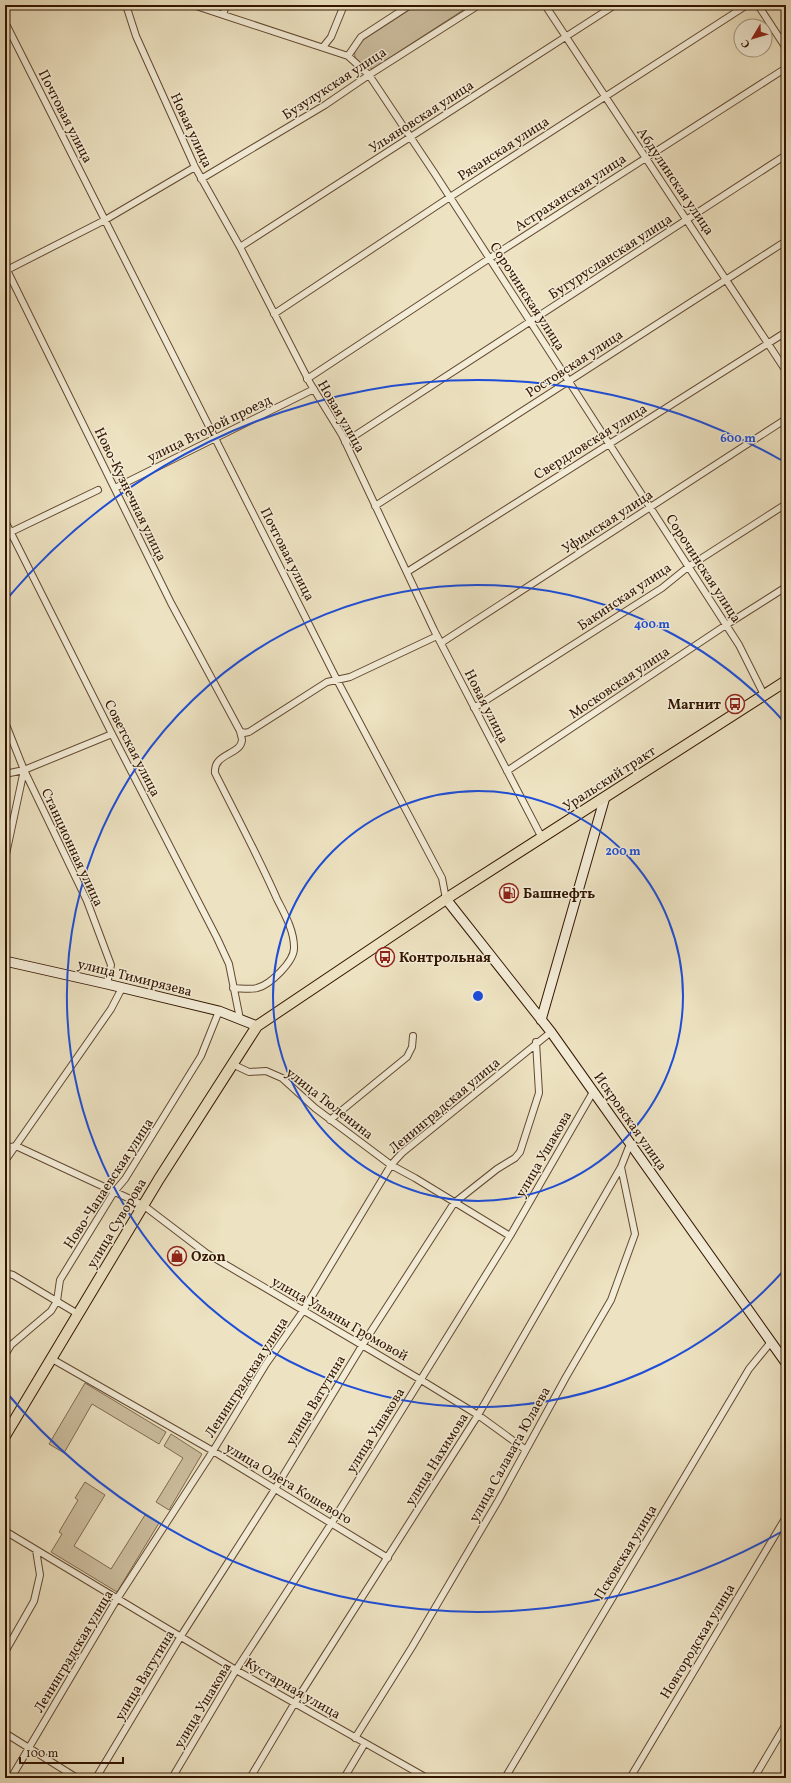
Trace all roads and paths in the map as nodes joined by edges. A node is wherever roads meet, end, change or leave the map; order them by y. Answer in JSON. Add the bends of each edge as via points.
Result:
{"nodes":[{"id":1,"x":126,"y":5,"type":"edge"},
{"id":2,"x":193,"y":5,"type":"edge"},
{"id":3,"x":226,"y":5,"type":"edge"},
{"id":4,"x":344,"y":5,"type":"edge"},
{"id":5,"x":410,"y":5,"type":"edge"},
{"id":6,"x":479,"y":5,"type":"edge"},
{"id":7,"x":545,"y":5,"type":"edge"},
{"id":8,"x":615,"y":5,"type":"edge"},
{"id":9,"x":747,"y":5,"type":"edge"},
{"id":10,"x":758,"y":5,"type":"edge"},
{"id":11,"x":223,"y":15,"type":"junction"},
{"id":12,"x":5,"y":22,"type":"edge"},
{"id":13,"x":565,"y":37,"type":"junction"},
{"id":14,"x":323,"y":47,"type":"junction"},
{"id":15,"x":786,"y":48,"type":"edge"},
{"id":16,"x":348,"y":56,"type":"junction"},
{"id":17,"x":786,"y":68,"type":"edge"},
{"id":18,"x":369,"y":75,"type":"junction"},
{"id":19,"x":605,"y":97,"type":"junction"},
{"id":20,"x":411,"y":137,"type":"junction"},
{"id":21,"x":786,"y":156,"type":"edge"},
{"id":22,"x":646,"y":158,"type":"junction"},
{"id":23,"x":195,"y":167,"type":"junction"},
{"id":24,"x":201,"y":179,"type":"junction"},
{"id":25,"x":450,"y":197,"type":"junction"},
{"id":26,"x":687,"y":219,"type":"junction"},
{"id":27,"x":105,"y":220,"type":"junction"},
{"id":28,"x":786,"y":241,"type":"edge"},
{"id":29,"x":240,"y":247,"type":"junction"},
{"id":30,"x":490,"y":258,"type":"junction"},
{"id":31,"x":6,"y":269,"type":"edge"},
{"id":32,"x":726,"y":280,"type":"junction"},
{"id":33,"x":274,"y":314,"type":"junction"},
{"id":34,"x":531,"y":323,"type":"junction"},
{"id":35,"x":786,"y":332,"type":"edge"},
{"id":36,"x":769,"y":344,"type":"junction"},
{"id":37,"x":786,"y":371,"type":"edge"},
{"id":38,"x":307,"y":379,"type":"junction"},
{"id":39,"x":569,"y":381,"type":"junction"},
{"id":40,"x":314,"y":389,"type":"junction"},
{"id":41,"x":786,"y":418,"type":"edge"},
{"id":42,"x":216,"y":438,"type":"junction"},
{"id":43,"x":346,"y":442,"type":"junction"},
{"id":44,"x":609,"y":443,"type":"junction"},
{"id":45,"x":116,"y":488,"type":"junction"},
{"id":46,"x":98,"y":490,"type":"dead end"},
{"id":47,"x":786,"y":504,"type":"edge"},
{"id":48,"x":376,"y":506,"type":"junction"},
{"id":49,"x":650,"y":507,"type":"junction"},
{"id":50,"x":5,"y":521,"type":"edge"},
{"id":51,"x":11,"y":532,"type":"junction"},
{"id":52,"x":688,"y":567,"type":"junction"},
{"id":53,"x":407,"y":572,"type":"junction"},
{"id":54,"x":786,"y":587,"type":"edge"},
{"id":55,"x":726,"y":625,"type":"junction"},
{"id":56,"x":437,"y":636,"type":"junction"},
{"id":57,"x":441,"y":643,"type":"junction"},
{"id":58,"x":337,"y":680,"type":"junction"},
{"id":59,"x":786,"y":680,"type":"edge"},
{"id":60,"x":764,"y":695,"type":"junction"},
{"id":61,"x":474,"y":708,"type":"junction"},
{"id":62,"x":5,"y":722,"type":"edge"},
{"id":63,"x":240,"y":731,"type":"junction"},
{"id":64,"x":112,"y":734,"type":"junction"},
{"id":65,"x":24,"y":770,"type":"junction"},
{"id":66,"x":507,"y":771,"type":"junction"},
{"id":67,"x":5,"y":774,"type":"edge"},
{"id":68,"x":605,"y":797,"type":"junction"},
{"id":69,"x":542,"y":838,"type":"junction"},
{"id":70,"x":5,"y":859,"type":"edge"},
{"id":71,"x":446,"y":899,"type":"junction"},
{"id":72,"x":5,"y":961,"type":"edge"},
{"id":73,"x":107,"y":984,"type":"junction"},
{"id":74,"x":122,"y":988,"type":"junction"},
{"id":75,"x":233,"y":988,"type":"junction"},
{"id":76,"x":219,"y":1011,"type":"junction"},
{"id":77,"x":240,"y":1018,"type":"junction"},
{"id":78,"x":541,"y":1020,"type":"junction"},
{"id":79,"x":257,"y":1026,"type":"junction"},
{"id":80,"x":550,"y":1032,"type":"junction"},
{"id":81,"x":413,"y":1036,"type":"dead end"},
{"id":82,"x":536,"y":1042,"type":"junction"},
{"id":83,"x":232,"y":1064,"type":"junction"},
{"id":84,"x":593,"y":1092,"type":"junction"},
{"id":85,"x":330,"y":1120,"type":"junction"},
{"id":86,"x":630,"y":1144,"type":"junction"},
{"id":87,"x":16,"y":1146,"type":"junction"},
{"id":88,"x":5,"y":1148,"type":"edge"},
{"id":89,"x":5,"y":1161,"type":"edge"},
{"id":90,"x":391,"y":1165,"type":"junction"},
{"id":91,"x":621,"y":1167,"type":"junction"},
{"id":92,"x":114,"y":1192,"type":"junction"},
{"id":93,"x":454,"y":1203,"type":"junction"},
{"id":94,"x":143,"y":1205,"type":"junction"},
{"id":95,"x":510,"y":1236,"type":"junction"},
{"id":96,"x":5,"y":1273,"type":"edge"},
{"id":97,"x":57,"y":1301,"type":"junction"},
{"id":98,"x":303,"y":1311,"type":"junction"},
{"id":99,"x":78,"y":1314,"type":"junction"},
{"id":100,"x":771,"y":1342,"type":"junction"},
{"id":101,"x":363,"y":1344,"type":"junction"},
{"id":102,"x":5,"y":1355,"type":"edge"},
{"id":103,"x":52,"y":1359,"type":"junction"},
{"id":104,"x":786,"y":1363,"type":"edge"},
{"id":105,"x":421,"y":1380,"type":"junction"},
{"id":106,"x":478,"y":1415,"type":"junction"},
{"id":107,"x":5,"y":1436,"type":"edge"},
{"id":108,"x":526,"y":1450,"type":"junction"},
{"id":109,"x":213,"y":1451,"type":"junction"},
{"id":110,"x":275,"y":1489,"type":"junction"},
{"id":111,"x":786,"y":1517,"type":"edge"},
{"id":112,"x":331,"y":1524,"type":"junction"},
{"id":113,"x":5,"y":1531,"type":"edge"},
{"id":114,"x":36,"y":1550,"type":"junction"},
{"id":115,"x":388,"y":1558,"type":"junction"},
{"id":116,"x":117,"y":1599,"type":"junction"},
{"id":117,"x":181,"y":1636,"type":"junction"},
{"id":118,"x":5,"y":1652,"type":"edge"},
{"id":119,"x":236,"y":1670,"type":"junction"},
{"id":120,"x":294,"y":1704,"type":"junction"},
{"id":121,"x":786,"y":1724,"type":"edge"},
{"id":122,"x":5,"y":1733,"type":"edge"},
{"id":123,"x":355,"y":1738,"type":"junction"},
{"id":124,"x":365,"y":1743,"type":"junction"},
{"id":125,"x":29,"y":1748,"type":"junction"},
{"id":126,"x":11,"y":1778,"type":"edge"},
{"id":127,"x":77,"y":1778,"type":"edge"},
{"id":128,"x":96,"y":1778,"type":"edge"},
{"id":129,"x":172,"y":1778,"type":"edge"},
{"id":130,"x":250,"y":1778,"type":"edge"},
{"id":131,"x":344,"y":1778,"type":"edge"},
{"id":132,"x":427,"y":1778,"type":"edge"},
{"id":133,"x":505,"y":1778,"type":"edge"},
{"id":134,"x":630,"y":1778,"type":"edge"},
{"id":135,"x":754,"y":1778,"type":"edge"}],
"edges":[{"from":1,"to":23,"type":"street","name":"Новая улица","via":[[136,36]]},
{"from":2,"to":11,"type":"street","name":"Сорочинская улица"},
{"from":3,"to":11,"type":"street"},
{"from":4,"to":14,"type":"street","via":[[331,37]]},
{"from":5,"to":16,"type":"street","name":"Бузулукская улица","via":[[361,37]]},
{"from":6,"to":18,"type":"street","name":"Бузулукская улица"},
{"from":7,"to":13,"type":"street","name":"Абдулинская улица"},
{"from":8,"to":13,"type":"street","name":"Ульяновская улица"},
{"from":9,"to":19,"type":"street","name":"Рязанская улица"},
{"from":10,"to":15,"type":"street"},
{"from":11,"to":14,"type":"street","name":"Сорочинская улица"},
{"from":12,"to":27,"type":"street","name":"Почтовая улица"},
{"from":13,"to":19,"type":"street","name":"Абдулинская улица"},
{"from":13,"to":20,"type":"street","name":"Ульяновская улица"},
{"from":14,"to":16,"type":"street","name":"Сорочинская улица"},
{"from":16,"to":18,"type":"street","name":"Сорочинская улица"},
{"from":17,"to":22,"type":"street","name":"Астраханская улица"},
{"from":18,"to":20,"type":"street","name":"Сорочинская улица"},
{"from":18,"to":24,"type":"street","name":"Бузулукская улица","via":[[325,105]]},
{"from":19,"to":22,"type":"street","name":"Абдулинская улица"},
{"from":19,"to":25,"type":"street","name":"Рязанская улица"},
{"from":20,"to":25,"type":"street","name":"Сорочинская улица"},
{"from":20,"to":29,"type":"street","name":"Ульяновская улица"},
{"from":21,"to":26,"type":"street","name":"Бугурусланская улица"},
{"from":22,"to":26,"type":"street","name":"Абдулинская улица"},
{"from":22,"to":30,"type":"street","name":"Астраханская улица"},
{"from":23,"to":24,"type":"street","name":"Новая улица"},
{"from":23,"to":27,"type":"street"},
{"from":24,"to":29,"type":"street","name":"Новая улица"},
{"from":25,"to":30,"type":"street","name":"Сорочинская улица"},
{"from":25,"to":33,"type":"street","name":"Рязанская улица"},
{"from":26,"to":32,"type":"street","name":"Абдулинская улица"},
{"from":26,"to":34,"type":"street","name":"Бугурусланская улица"},
{"from":27,"to":31,"type":"street"},
{"from":27,"to":42,"type":"street","name":"Почтовая улица"},
{"from":28,"to":32,"type":"street","name":"Ростовская улица"},
{"from":29,"to":33,"type":"street","name":"Новая улица"},
{"from":30,"to":34,"type":"street","name":"Сорочинская улица"},
{"from":30,"to":38,"type":"street","name":"Астраханская улица"},
{"from":31,"to":45,"type":"street","name":"Ново-Кузнечная улица"},
{"from":32,"to":36,"type":"street","name":"Абдулинская улица"},
{"from":32,"to":39,"type":"street","name":"Ростовская улица"},
{"from":33,"to":38,"type":"street","name":"Новая улица"},
{"from":34,"to":39,"type":"street","name":"Сорочинская улица"},
{"from":34,"to":43,"type":"street","name":"Бугурусланская улица"},
{"from":35,"to":36,"type":"street","name":"Свердловская улица"},
{"from":36,"to":37,"type":"street","name":"Абдулинская улица"},
{"from":36,"to":44,"type":"street","name":"Свердловская улица"},
{"from":38,"to":40,"type":"street","name":"Новая улица"},
{"from":39,"to":44,"type":"street","name":"Сорочинская улица"},
{"from":39,"to":48,"type":"street","name":"Ростовская улица"},
{"from":40,"to":42,"type":"street","name":"улица Второй проезд"},
{"from":40,"to":43,"type":"street","name":"Новая улица"},
{"from":41,"to":49,"type":"street","name":"Уфимская улица"},
{"from":42,"to":45,"type":"street","name":"улица Второй проезд"},
{"from":42,"to":58,"type":"street","name":"Почтовая улица"},
{"from":43,"to":48,"type":"street","name":"Новая улица"},
{"from":44,"to":49,"type":"street","name":"Сорочинская улица"},
{"from":44,"to":53,"type":"street","name":"Свердловская улица"},
{"from":45,"to":63,"type":"street","name":"Ново-Кузнечная улица","via":[[171,603]]},
{"from":46,"to":51,"type":"street"},
{"from":47,"to":52,"type":"street","name":"Бакинская улица"},
{"from":48,"to":53,"type":"street","name":"Новая улица"},
{"from":49,"to":52,"type":"street","name":"Сорочинская улица"},
{"from":49,"to":57,"type":"street","name":"Уфимская улица"},
{"from":50,"to":51,"type":"street","name":"Советская улица"},
{"from":51,"to":64,"type":"street","name":"Советская улица"},
{"from":52,"to":55,"type":"street","name":"Сорочинская улица"},
{"from":52,"to":61,"type":"street","name":"Бакинская улица","via":[[662,588]]},
{"from":53,"to":56,"type":"street","name":"Новая улица"},
{"from":54,"to":55,"type":"street","name":"Московская улица"},
{"from":55,"to":60,"type":"street","name":"Сорочинская улица"},
{"from":55,"to":66,"type":"street","name":"Московская улица"},
{"from":56,"to":57,"type":"street","name":"Новая улица"},
{"from":56,"to":58,"type":"street","via":[[350,677]]},
{"from":57,"to":61,"type":"street","name":"Новая улица"},
{"from":58,"to":63,"type":"street","via":[[327,682],[249,732]]},
{"from":58,"to":71,"type":"street","name":"Почтовая улица","via":[[442,878]]},
{"from":59,"to":60,"type":"main road","name":"Уральский тракт"},
{"from":60,"to":68,"type":"main road","name":"Уральский тракт"},
{"from":61,"to":66,"type":"street","name":"Новая улица"},
{"from":62,"to":65,"type":"street","name":"Станционная улица"},
{"from":63,"to":75,"type":"street","via":[[242,740],[239,746],[217,762],[215,773],[257,855],[290,928],[294,947],[292,959],[264,985],[257,988]]},
{"from":64,"to":65,"type":"street"},
{"from":64,"to":75,"type":"street","name":"Советская улица","via":[[217,938],[229,964]]},
{"from":65,"to":67,"type":"street"},
{"from":65,"to":70,"type":"street"},
{"from":65,"to":73,"type":"street","name":"Станционная улица","via":[[87,901],[111,965]]},
{"from":66,"to":69,"type":"street","name":"Новая улица"},
{"from":68,"to":69,"type":"main road","name":"Уральский тракт"},
{"from":68,"to":78,"type":"main road"},
{"from":69,"to":71,"type":"main road","name":"Уральский тракт"},
{"from":71,"to":78,"type":"main road","name":"Искровская улица"},
{"from":71,"to":79,"type":"main road","name":"Уральский тракт"},
{"from":72,"to":73,"type":"main road","name":"улица Тимирязева"},
{"from":73,"to":74,"type":"main road","name":"улица Тимирязева"},
{"from":74,"to":76,"type":"main road","name":"улица Тимирязева"},
{"from":74,"to":87,"type":"street","via":[[111,1009]]},
{"from":75,"to":77,"type":"street","name":"Советская улица"},
{"from":76,"to":77,"type":"main road","name":"улица Тимирязева"},
{"from":76,"to":92,"type":"street","name":"Ново-Чапаевская улица","via":[[202,1056],[125,1179]]},
{"from":77,"to":79,"type":"main road","name":"улица Тимирязева"},
{"from":78,"to":80,"type":"main road","name":"Искровская улица"},
{"from":79,"to":83,"type":"main road","name":"улица Суворова"},
{"from":80,"to":82,"type":"street","name":"Ленинградская улица"},
{"from":80,"to":84,"type":"main road","name":"Искровская улица"},
{"from":81,"to":85,"type":"street","via":[[412,1047],[407,1057]]},
{"from":82,"to":90,"type":"street","name":"Ленинградская улица","via":[[402,1153]]},
{"from":82,"to":93,"type":"street","name":"улица Ватутина","via":[[539,1093],[520,1152]]},
{"from":83,"to":85,"type":"street","name":"улица Тюленина","via":[[248,1072],[266,1071],[282,1078]]},
{"from":83,"to":94,"type":"main road","name":"улица Суворова"},
{"from":84,"to":86,"type":"main road","name":"Искровская улица"},
{"from":84,"to":95,"type":"street","name":"улица Ушакова"},
{"from":85,"to":90,"type":"street","name":"улица Тюленина"},
{"from":86,"to":91,"type":"street","name":"улица Нахимова"},
{"from":86,"to":100,"type":"main road","name":"Искровская улица"},
{"from":87,"to":88,"type":"street"},
{"from":87,"to":89,"type":"street"},
{"from":87,"to":92,"type":"street","name":"улица Ульяны Громовой"},
{"from":90,"to":93,"type":"street","name":"улица Тюленина"},
{"from":90,"to":98,"type":"street","name":"Ленинградская улица"},
{"from":91,"to":106,"type":"street","name":"улица Нахимова"},
{"from":91,"to":108,"type":"street","name":"улица Салавата Юлаева","via":[[636,1234],[611,1300]]},
{"from":92,"to":94,"type":"street","name":"улица Ульяны Громовой"},
{"from":92,"to":97,"type":"street","name":"Ново-Чапаевская улица","via":[[60,1280]]},
{"from":93,"to":95,"type":"street","name":"улица Тюленина"},
{"from":93,"to":101,"type":"street","name":"улица Ватутина"},
{"from":94,"to":98,"type":"street","name":"улица Ульяны Громовой","via":[[206,1253]]},
{"from":94,"to":99,"type":"main road","name":"улица Суворова"},
{"from":95,"to":105,"type":"street","name":"улица Ушакова"},
{"from":96,"to":97,"type":"street","via":[[13,1275]]},
{"from":97,"to":99,"type":"street"},
{"from":97,"to":102,"type":"street","via":[[51,1311],[11,1345]]},
{"from":98,"to":101,"type":"street","name":"улица Ульяны Громовой"},
{"from":98,"to":109,"type":"street","name":"Ленинградская улица","via":[[266,1364]]},
{"from":99,"to":103,"type":"main road","name":"улица Суворова"},
{"from":100,"to":104,"type":"main road","name":"Искровская улица"},
{"from":100,"to":133,"type":"street","name":"Псковская улица","via":[[750,1369]]},
{"from":101,"to":105,"type":"street","name":"улица Ульяны Громовой"},
{"from":101,"to":110,"type":"street","name":"улица Ватутина"},
{"from":103,"to":107,"type":"main road","name":"улица Суворова"},
{"from":103,"to":109,"type":"street","name":"улица Олега Кошевого"},
{"from":105,"to":106,"type":"street","name":"улица Ульяны Громовой"},
{"from":105,"to":112,"type":"street","name":"улица Ушакова"},
{"from":106,"to":108,"type":"street","name":"улица Ульяны Громовой"},
{"from":106,"to":115,"type":"street","name":"улица Нахимова"},
{"from":108,"to":123,"type":"street","name":"улица Салавата Юлаева","via":[[412,1647]]},
{"from":109,"to":110,"type":"street","name":"улица Олега Кошевого"},
{"from":109,"to":116,"type":"street","name":"Ленинградская улица"},
{"from":110,"to":112,"type":"street","name":"улица Олега Кошевого"},
{"from":110,"to":117,"type":"street","name":"улица Ватутина"},
{"from":111,"to":134,"type":"street","name":"Новгородская улица"},
{"from":112,"to":115,"type":"street","name":"улица Олега Кошевого"},
{"from":112,"to":119,"type":"street","name":"улица Ушакова"},
{"from":113,"to":114,"type":"street","name":"Кустарная улица"},
{"from":114,"to":116,"type":"street","name":"Кустарная улица"},
{"from":114,"to":118,"type":"street","via":[[40,1575],[34,1601]]},
{"from":115,"to":120,"type":"street","name":"улица Нахимова"},
{"from":116,"to":117,"type":"street","name":"Кустарная улица"},
{"from":116,"to":125,"type":"street","name":"Ленинградская улица"},
{"from":117,"to":119,"type":"street","name":"Кустарная улица"},
{"from":117,"to":128,"type":"street","name":"улица Ватутина"},
{"from":119,"to":120,"type":"street","name":"Кустарная улица"},
{"from":119,"to":129,"type":"street","name":"улица Ушакова"},
{"from":120,"to":123,"type":"street","name":"Кустарная улица"},
{"from":120,"to":130,"type":"street","name":"улица Нахимова"},
{"from":121,"to":135,"type":"street"},
{"from":122,"to":125,"type":"street"},
{"from":123,"to":124,"type":"street","name":"Кустарная улица"},
{"from":124,"to":131,"type":"street"},
{"from":124,"to":132,"type":"street","name":"Кустарная улица"},
{"from":125,"to":126,"type":"street","name":"Ленинградская улица"},
{"from":125,"to":127,"type":"street"}]}
